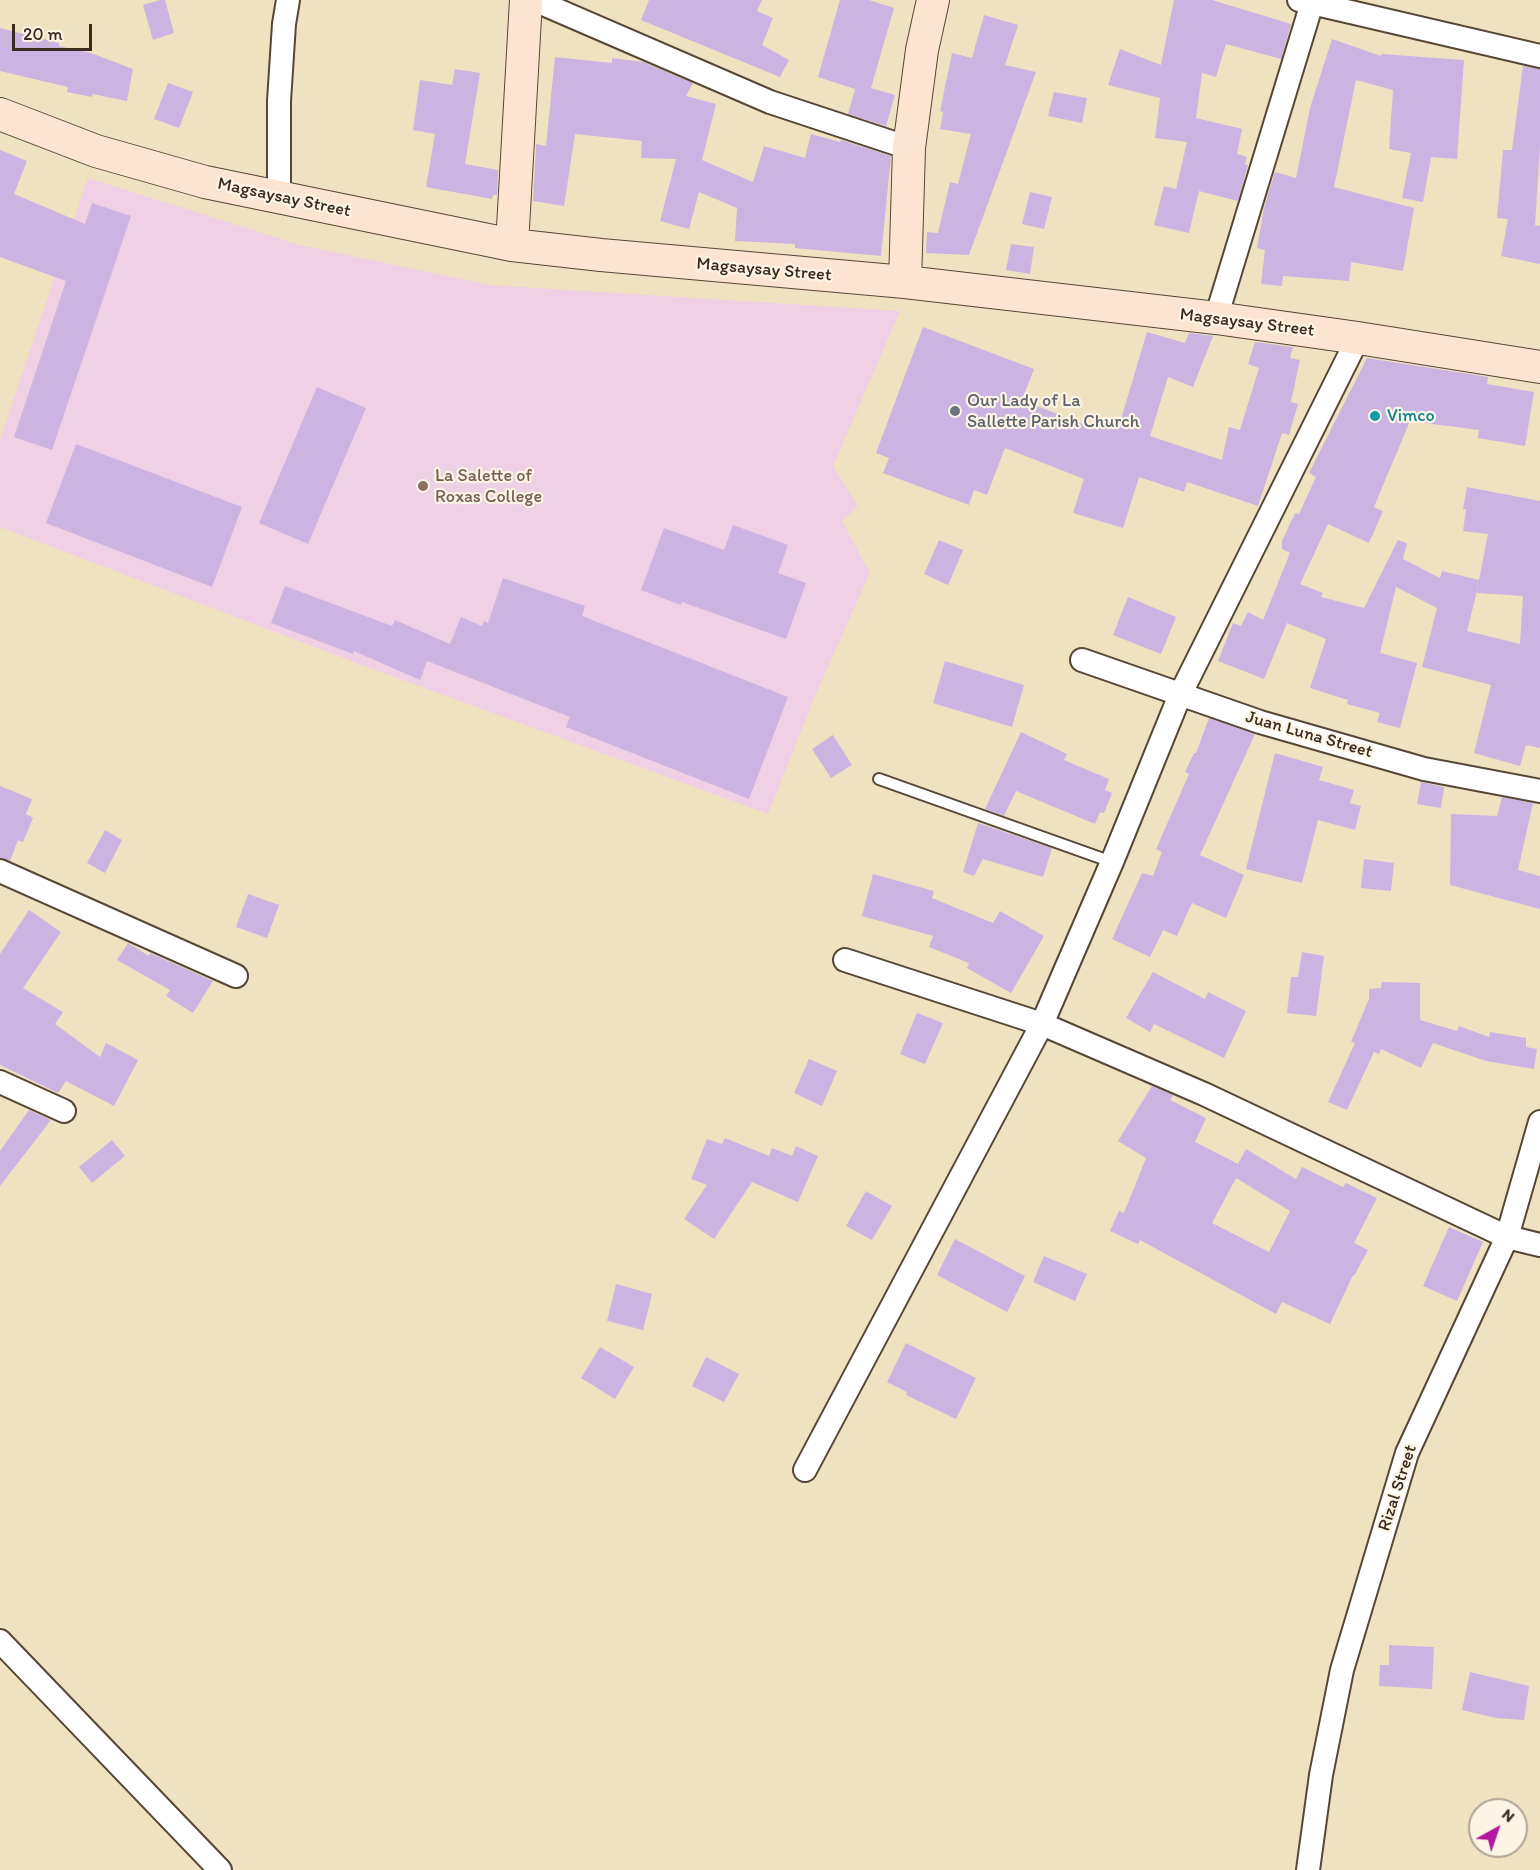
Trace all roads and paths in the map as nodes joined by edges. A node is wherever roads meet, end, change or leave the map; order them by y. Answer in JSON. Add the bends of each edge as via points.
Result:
{"nodes":[{"id":1,"x":288,"y":0,"type":"edge"},
{"id":2,"x":526,"y":0,"type":"edge"},
{"id":3,"x":534,"y":0,"type":"edge"},
{"id":4,"x":933,"y":0,"type":"edge"},
{"id":5,"x":1305,"y":2,"type":"edge"},
{"id":6,"x":1540,"y":56,"type":"edge"},
{"id":7,"x":0,"y":114,"type":"edge"},
{"id":8,"x":909,"y":148,"type":"junction"},
{"id":9,"x":279,"y":197,"type":"junction"},
{"id":10,"x":512,"y":245,"type":"junction"},
{"id":11,"x":905,"y":282,"type":"junction"},
{"id":12,"x":1216,"y":318,"type":"junction"},
{"id":13,"x":1358,"y":338,"type":"junction"},
{"id":14,"x":1540,"y":367,"type":"edge"},
{"id":15,"x":1082,"y":660,"type":"dead end"},
{"id":16,"x":1180,"y":695,"type":"junction"},
{"id":17,"x":879,"y":779,"type":"dead end"},
{"id":18,"x":1540,"y":791,"type":"edge"},
{"id":19,"x":1112,"y":862,"type":"junction"},
{"id":20,"x":0,"y":871,"type":"edge"},
{"id":21,"x":845,"y":960,"type":"dead end"},
{"id":22,"x":236,"y":976,"type":"dead end"},
{"id":23,"x":1042,"y":1024,"type":"junction"},
{"id":24,"x":0,"y":1082,"type":"edge"},
{"id":25,"x":64,"y":1111,"type":"dead end"},
{"id":26,"x":1540,"y":1122,"type":"edge"},
{"id":27,"x":1507,"y":1237,"type":"junction"},
{"id":28,"x":1540,"y":1245,"type":"edge"},
{"id":29,"x":805,"y":1470,"type":"dead end"},
{"id":30,"x":0,"y":1641,"type":"edge"},
{"id":31,"x":220,"y":1870,"type":"edge"},
{"id":32,"x":1308,"y":1870,"type":"edge"}],
"edges":[{"from":1,"to":9,"type":"street","via":[[279,101]]},
{"from":2,"to":10,"type":"street"},
{"from":3,"to":8,"type":"street","via":[[770,102]]},
{"from":4,"to":8,"type":"street"},
{"from":5,"to":6,"type":"street"},
{"from":5,"to":12,"type":"street"},
{"from":7,"to":9,"type":"street","name":"Magsaysay Street","via":[[96,151],[205,182]]},
{"from":8,"to":11,"type":"street"},
{"from":9,"to":10,"type":"street","name":"Magsaysay Street"},
{"from":10,"to":11,"type":"street","name":"Magsaysay Street"},
{"from":11,"to":12,"type":"street","name":"Magsaysay Street"},
{"from":12,"to":13,"type":"street","name":"Magsaysay Street"},
{"from":13,"to":14,"type":"street","name":"Magsaysay Street"},
{"from":13,"to":16,"type":"street"},
{"from":15,"to":16,"type":"street","name":"Juan Luna Street"},
{"from":16,"to":18,"type":"street","name":"Juan Luna Street","via":[[1424,769]]},
{"from":16,"to":19,"type":"street"},
{"from":17,"to":19,"type":"lane"},
{"from":19,"to":23,"type":"street"},
{"from":20,"to":22,"type":"street"},
{"from":21,"to":23,"type":"street"},
{"from":23,"to":27,"type":"street","via":[[1204,1094]]},
{"from":23,"to":29,"type":"street"},
{"from":24,"to":25,"type":"street"},
{"from":26,"to":27,"type":"street","name":"Rizal Street"},
{"from":27,"to":28,"type":"street"},
{"from":27,"to":32,"type":"street","name":"Rizal Street","via":[[1407,1453],[1342,1670],[1321,1775]]},
{"from":30,"to":31,"type":"street"}]}
